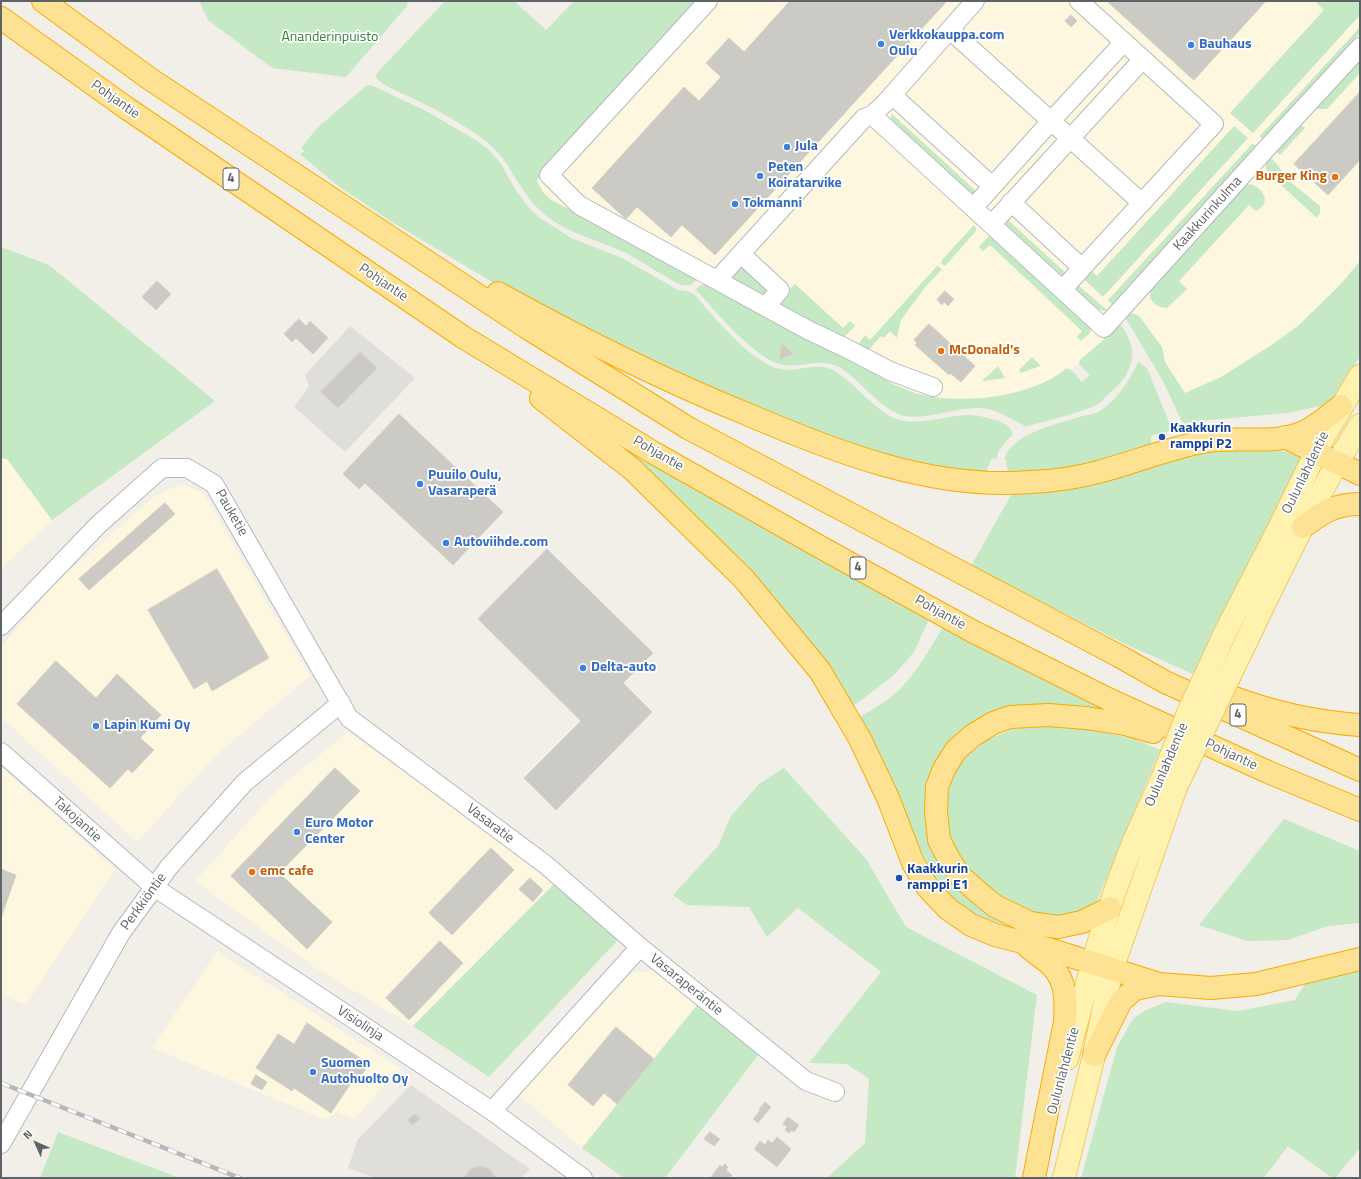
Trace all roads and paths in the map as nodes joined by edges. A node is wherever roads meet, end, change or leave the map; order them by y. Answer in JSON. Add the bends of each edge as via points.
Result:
{"nodes":[{"id":1,"x":43,"y":1,"type":"edge"},
{"id":2,"x":708,"y":1,"type":"edge"},
{"id":3,"x":975,"y":1,"type":"edge"},
{"id":4,"x":1079,"y":1,"type":"edge"},
{"id":5,"x":1,"y":18,"type":"edge"},
{"id":6,"x":950,"y":30,"type":"junction"},
{"id":7,"x":1124,"y":42,"type":"junction"},
{"id":8,"x":1360,"y":48,"type":"edge"},
{"id":9,"x":1143,"y":59,"type":"junction"},
{"id":10,"x":892,"y":95,"type":"junction"},
{"id":11,"x":872,"y":116,"type":"junction"},
{"id":12,"x":1050,"y":121,"type":"junction"},
{"id":13,"x":1070,"y":138,"type":"junction"},
{"id":14,"x":992,"y":186,"type":"junction"},
{"id":15,"x":335,"y":201,"type":"junction"},
{"id":16,"x":1011,"y":202,"type":"junction"},
{"id":17,"x":1142,"y":203,"type":"junction"},
{"id":18,"x":973,"y":208,"type":"junction"},
{"id":19,"x":992,"y":224,"type":"junction"},
{"id":20,"x":741,"y":254,"type":"junction"},
{"id":21,"x":1082,"y":268,"type":"junction"},
{"id":22,"x":717,"y":280,"type":"junction"},
{"id":23,"x":1063,"y":289,"type":"junction"},
{"id":24,"x":766,"y":306,"type":"junction"},
{"id":25,"x":462,"y":337,"type":"junction"},
{"id":26,"x":1360,"y":376,"type":"edge"},
{"id":27,"x":933,"y":386,"type":"dead end"},
{"id":28,"x":1341,"y":406,"type":"junction"},
{"id":29,"x":1360,"y":425,"type":"edge"},
{"id":30,"x":1285,"y":438,"type":"junction"},
{"id":31,"x":1316,"y":452,"type":"junction"},
{"id":32,"x":1337,"y":462,"type":"junction"},
{"id":33,"x":1360,"y":474,"type":"edge"},
{"id":34,"x":1360,"y":504,"type":"edge"},
{"id":35,"x":1303,"y":527,"type":"junction"},
{"id":36,"x":1,"y":626,"type":"edge"},
{"id":37,"x":1119,"y":656,"type":"junction"},
{"id":38,"x":341,"y":703,"type":"junction"},
{"id":39,"x":1360,"y":725,"type":"edge"},
{"id":40,"x":1,"y":752,"type":"edge"},
{"id":41,"x":1360,"y":770,"type":"edge"},
{"id":42,"x":1268,"y":772,"type":"junction"},
{"id":43,"x":1168,"y":784,"type":"junction"},
{"id":44,"x":1360,"y":810,"type":"edge"},
{"id":45,"x":154,"y":888,"type":"junction"},
{"id":46,"x":1110,"y":908,"type":"junction"},
{"id":47,"x":1024,"y":943,"type":"junction"},
{"id":48,"x":640,"y":947,"type":"junction"},
{"id":49,"x":1360,"y":959,"type":"edge"},
{"id":50,"x":1102,"y":966,"type":"junction"},
{"id":51,"x":1159,"y":984,"type":"junction"},
{"id":52,"x":1094,"y":1055,"type":"junction"},
{"id":53,"x":835,"y":1092,"type":"dead end"},
{"id":54,"x":492,"y":1111,"type":"junction"},
{"id":55,"x":1,"y":1144,"type":"edge"},
{"id":56,"x":583,"y":1178,"type":"edge"},
{"id":57,"x":1035,"y":1178,"type":"edge"},
{"id":58,"x":1064,"y":1178,"type":"edge"}],
"edges":[{"from":1,"to":15,"type":"highway","number":"4","via":[[150,79]]},
{"from":2,"to":22,"type":"street","via":[[549,175],[580,206]]},
{"from":3,"to":6,"type":"street"},
{"from":4,"to":7,"type":"street"},
{"from":5,"to":25,"type":"highway","name":"Pohjantie","number":"4","via":[[125,107]]},
{"from":6,"to":10,"type":"street"},
{"from":6,"to":12,"type":"street"},
{"from":7,"to":9,"type":"street"},
{"from":7,"to":12,"type":"street"},
{"from":8,"to":23,"type":"street","name":"Kaakkurinkulma","via":[[1104,328]]},
{"from":9,"to":13,"type":"street"},
{"from":9,"to":17,"type":"street","via":[[1214,124]]},
{"from":10,"to":11,"type":"street"},
{"from":10,"to":14,"type":"street"},
{"from":11,"to":18,"type":"street"},
{"from":11,"to":20,"type":"street","via":[[864,118]]},
{"from":12,"to":13,"type":"street"},
{"from":12,"to":14,"type":"street"},
{"from":13,"to":16,"type":"street"},
{"from":13,"to":17,"type":"street"},
{"from":14,"to":18,"type":"street"},
{"from":15,"to":30,"type":"highway","via":[[541,317],[642,368],[719,403],[838,451],[919,474],[980,483],[1062,479],[1096,472],[1203,441]]},
{"from":15,"to":37,"type":"highway","number":"4","via":[[526,327],[688,428]]},
{"from":16,"to":19,"type":"street"},
{"from":16,"to":21,"type":"street"},
{"from":17,"to":21,"type":"street"},
{"from":18,"to":19,"type":"street"},
{"from":19,"to":23,"type":"street"},
{"from":20,"to":22,"type":"street"},
{"from":20,"to":24,"type":"street","via":[[780,290]]},
{"from":21,"to":23,"type":"street"},
{"from":22,"to":24,"type":"street"},
{"from":24,"to":27,"type":"street","via":[[890,371]]},
{"from":25,"to":42,"type":"highway","name":"Pohjantie","number":"4","via":[[654,453],[972,631],[1110,700]]},
{"from":25,"to":47,"type":"highway","via":[[632,469],[744,579],[820,671],[860,739],[888,798],[913,863],[928,888],[948,909],[971,925]]},
{"from":26,"to":28,"type":"main road","name":"Oulunlahdentie"},
{"from":28,"to":30,"type":"highway","via":[[1319,423]]},
{"from":28,"to":31,"type":"main road","name":"Oulunlahdentie"},
{"from":29,"to":32,"type":"main road","name":"Oulunlahdentie"},
{"from":30,"to":31,"type":"highway"},
{"from":31,"to":32,"type":"highway"},
{"from":31,"to":43,"type":"main road","name":"Oulunlahdentie","bridge":true,"via":[[1188,713]]},
{"from":32,"to":33,"type":"highway"},
{"from":32,"to":35,"type":"main road","name":"Oulunlahdentie"},
{"from":34,"to":35,"type":"highway","via":[[1331,508]]},
{"from":35,"to":43,"type":"main road","name":"Oulunlahdentie","bridge":true,"via":[[1247,640]]},
{"from":36,"to":38,"type":"street","name":"Pauketie","via":[[98,525],[162,468],[187,468],[214,484]]},
{"from":37,"to":39,"type":"highway","via":[[1260,708],[1331,723]]},
{"from":37,"to":41,"type":"highway","number":"4","via":[[1165,682]]},
{"from":38,"to":45,"type":"street","name":"Perkkiöntie","via":[[245,782],[169,867]]},
{"from":38,"to":48,"type":"street","name":"Vasaratie","via":[[349,718],[546,865]]},
{"from":40,"to":45,"type":"street","name":"Takojantie"},
{"from":42,"to":44,"type":"highway","name":"Pohjantie","number":"4"},
{"from":42,"to":46,"type":"highway","via":[[1125,724],[1055,715],[1010,717],[993,723],[956,750],[937,787],[936,811],[939,840],[961,877],[995,906],[1030,923],[1058,927],[1082,922]]},
{"from":43,"to":46,"type":"main road","name":"Oulunlahdentie","via":[[1128,856]]},
{"from":43,"to":50,"type":"main road","name":"Oulunlahdentie"},
{"from":45,"to":54,"type":"street","name":"Visiolinja"},
{"from":45,"to":55,"type":"street","name":"Perkkiöntie","via":[[121,933]]},
{"from":46,"to":50,"type":"main road","name":"Oulunlahdentie"},
{"from":47,"to":50,"type":"highway"},
{"from":47,"to":57,"type":"highway","via":[[1052,966],[1060,978],[1066,997],[1065,1022]]},
{"from":48,"to":53,"type":"street","name":"Vasaraperäntie","via":[[806,1081]]},
{"from":48,"to":54,"type":"street","name":"Vasaraperäntie"},
{"from":49,"to":51,"type":"highway","via":[[1256,984],[1211,988]]},
{"from":50,"to":51,"type":"highway"},
{"from":50,"to":52,"type":"main road","name":"Oulunlahdentie"},
{"from":50,"to":57,"type":"main road","name":"Oulunlahdentie"},
{"from":51,"to":52,"type":"highway","via":[[1135,989],[1121,1000]]},
{"from":52,"to":58,"type":"main road","name":"Oulunlahdentie"},
{"from":54,"to":56,"type":"street","name":"Visiolinja"}]}
